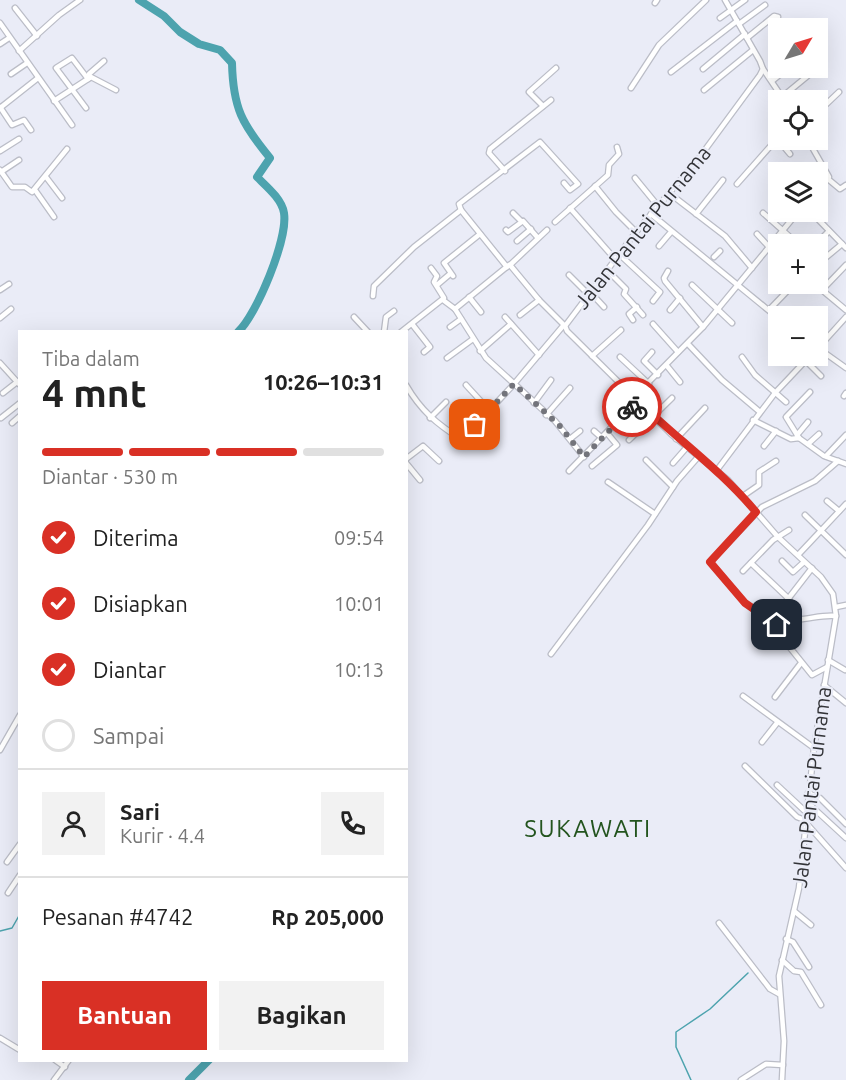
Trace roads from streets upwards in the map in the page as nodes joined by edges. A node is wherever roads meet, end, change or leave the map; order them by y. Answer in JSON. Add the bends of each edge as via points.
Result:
{"nodes":[{"id":1,"x":80,"y":0,"type":"edge"},
{"id":2,"x":706,"y":0,"type":"edge"},
{"id":3,"x":725,"y":0,"type":"edge"},
{"id":4,"x":746,"y":0,"type":"edge"},
{"id":5,"x":765,"y":5,"type":"dead end"},
{"id":6,"x":15,"y":8,"type":"dead end"},
{"id":7,"x":731,"y":11,"type":"junction"},
{"id":8,"x":778,"y":17,"type":"dead end"},
{"id":9,"x":720,"y":18,"type":"dead end"},
{"id":10,"x":738,"y":23,"type":"junction"},
{"id":11,"x":0,"y":25,"type":"edge"},
{"id":12,"x":37,"y":36,"type":"junction"},
{"id":13,"x":746,"y":36,"type":"junction"},
{"id":14,"x":9,"y":38,"type":"junction"},
{"id":15,"x":0,"y":44,"type":"edge"},
{"id":16,"x":753,"y":50,"type":"junction"},
{"id":17,"x":19,"y":51,"type":"junction"},
{"id":18,"x":104,"y":61,"type":"dead end"},
{"id":19,"x":27,"y":63,"type":"junction"},
{"id":20,"x":556,"y":68,"type":"dead end"},
{"id":21,"x":703,"y":69,"type":"dead end"},
{"id":22,"x":762,"y":69,"type":"junction"},
{"id":23,"x":672,"y":72,"type":"dead end"},
{"id":24,"x":11,"y":74,"type":"dead end"},
{"id":25,"x":38,"y":78,"type":"junction"},
{"id":26,"x":89,"y":78,"type":"junction"},
{"id":27,"x":776,"y":78,"type":"edge"},
{"id":28,"x":806,"y":78,"type":"edge"},
{"id":29,"x":772,"y":81,"type":"junction"},
{"id":30,"x":631,"y":88,"type":"dead end"},
{"id":31,"x":116,"y":90,"type":"dead end"},
{"id":32,"x":704,"y":90,"type":"dead end"},
{"id":33,"x":778,"y":90,"type":"edge"},
{"id":34,"x":793,"y":90,"type":"edge"},
{"id":35,"x":72,"y":91,"type":"junction"},
{"id":36,"x":839,"y":92,"type":"dead end"},
{"id":37,"x":551,"y":100,"type":"dead end"},
{"id":38,"x":54,"y":101,"type":"junction"},
{"id":39,"x":828,"y":102,"type":"edge"},
{"id":40,"x":543,"y":106,"type":"junction"},
{"id":41,"x":0,"y":107,"type":"edge"},
{"id":42,"x":86,"y":108,"type":"dead end"},
{"id":43,"x":72,"y":125,"type":"dead end"},
{"id":44,"x":32,"y":130,"type":"dead end"},
{"id":45,"x":19,"y":139,"type":"dead end"},
{"id":46,"x":617,"y":147,"type":"dead end"},
{"id":47,"x":67,"y":149,"type":"dead end"},
{"id":48,"x":768,"y":149,"type":"edge"},
{"id":49,"x":787,"y":150,"type":"edge"},
{"id":50,"x":0,"y":151,"type":"edge"},
{"id":51,"x":790,"y":154,"type":"dead end"},
{"id":52,"x":19,"y":160,"type":"dead end"},
{"id":53,"x":505,"y":171,"type":"junction"},
{"id":54,"x":1,"y":173,"type":"edge"},
{"id":55,"x":46,"y":177,"type":"junction"},
{"id":56,"x":635,"y":178,"type":"dead end"},
{"id":57,"x":828,"y":179,"type":"edge"},
{"id":58,"x":723,"y":180,"type":"dead end"},
{"id":59,"x":564,"y":183,"type":"dead end"},
{"id":60,"x":737,"y":184,"type":"dead end"},
{"id":61,"x":846,"y":185,"type":"edge"},
{"id":62,"x":595,"y":186,"type":"junction"},
{"id":63,"x":35,"y":190,"type":"junction"},
{"id":64,"x":669,"y":193,"type":"junction"},
{"id":65,"x":62,"y":198,"type":"dead end"},
{"id":66,"x":658,"y":206,"type":"junction"},
{"id":67,"x":570,"y":208,"type":"junction"},
{"id":68,"x":461,"y":210,"type":"junction"},
{"id":69,"x":513,"y":213,"type":"dead end"},
{"id":70,"x":763,"y":213,"type":"dead end"},
{"id":71,"x":651,"y":214,"type":"junction"},
{"id":72,"x":696,"y":214,"type":"junction"},
{"id":73,"x":54,"y":217,"type":"dead end"},
{"id":74,"x":521,"y":221,"type":"junction"},
{"id":75,"x":555,"y":222,"type":"dead end"},
{"id":76,"x":790,"y":222,"type":"edge"},
{"id":77,"x":820,"y":222,"type":"edge"},
{"id":78,"x":531,"y":229,"type":"junction"},
{"id":79,"x":506,"y":230,"type":"dead end"},
{"id":80,"x":547,"y":230,"type":"dead end"},
{"id":81,"x":782,"y":231,"type":"junction"},
{"id":82,"x":829,"y":231,"type":"junction"},
{"id":83,"x":636,"y":232,"type":"junction"},
{"id":84,"x":671,"y":232,"type":"junction"},
{"id":85,"x":480,"y":234,"type":"junction"},
{"id":86,"x":757,"y":234,"type":"dead end"},
{"id":87,"x":780,"y":234,"type":"edge"},
{"id":88,"x":786,"y":234,"type":"edge"},
{"id":89,"x":826,"y":234,"type":"edge"},
{"id":90,"x":538,"y":238,"type":"junction"},
{"id":91,"x":517,"y":241,"type":"dead end"},
{"id":92,"x":659,"y":246,"type":"dead end"},
{"id":93,"x":768,"y":246,"type":"edge"},
{"id":94,"x":844,"y":246,"type":"edge"},
{"id":95,"x":768,"y":248,"type":"edge"},
{"id":96,"x":720,"y":251,"type":"dead end"},
{"id":97,"x":620,"y":254,"type":"junction"},
{"id":98,"x":714,"y":256,"type":"dead end"},
{"id":99,"x":828,"y":257,"type":"edge"},
{"id":100,"x":615,"y":259,"type":"junction"},
{"id":101,"x":508,"y":266,"type":"junction"},
{"id":102,"x":846,"y":266,"type":"edge"},
{"id":103,"x":431,"y":267,"type":"dead end"},
{"id":104,"x":753,"y":268,"type":"junction"},
{"id":105,"x":607,"y":270,"type":"junction"},
{"id":106,"x":668,"y":271,"type":"dead end"},
{"id":107,"x":570,"y":275,"type":"dead end"},
{"id":108,"x":739,"y":283,"type":"junction"},
{"id":109,"x":9,"y":284,"type":"dead end"},
{"id":110,"x":828,"y":284,"type":"edge"},
{"id":111,"x":436,"y":285,"type":"junction"},
{"id":112,"x":692,"y":285,"type":"dead end"},
{"id":113,"x":0,"y":290,"type":"edge"},
{"id":114,"x":590,"y":294,"type":"junction"},
{"id":115,"x":784,"y":294,"type":"edge"},
{"id":116,"x":827,"y":294,"type":"edge"},
{"id":117,"x":374,"y":296,"type":"dead end"},
{"id":118,"x":469,"y":297,"type":"junction"},
{"id":119,"x":680,"y":298,"type":"junction"},
{"id":120,"x":443,"y":300,"type":"junction"},
{"id":121,"x":539,"y":300,"type":"junction"},
{"id":122,"x":653,"y":301,"type":"dead end"},
{"id":123,"x":773,"y":306,"type":"edge"},
{"id":124,"x":604,"y":307,"type":"dead end"},
{"id":125,"x":637,"y":307,"type":"junction"},
{"id":126,"x":11,"y":309,"type":"dead end"},
{"id":127,"x":455,"y":309,"type":"junction"},
{"id":128,"x":670,"y":309,"type":"dead end"},
{"id":129,"x":718,"y":309,"type":"junction"},
{"id":130,"x":768,"y":309,"type":"edge"},
{"id":131,"x":846,"y":310,"type":"edge"},
{"id":132,"x":394,"y":311,"type":"dead end"},
{"id":133,"x":481,"y":312,"type":"dead end"},
{"id":134,"x":520,"y":315,"type":"dead end"},
{"id":135,"x":643,"y":315,"type":"dead end"},
{"id":136,"x":505,"y":316,"type":"dead end"},
{"id":137,"x":354,"y":317,"type":"dead end"},
{"id":138,"x":846,"y":317,"type":"edge"},
{"id":139,"x":0,"y":318,"type":"edge"},
{"id":140,"x":461,"y":319,"type":"junction"},
{"id":141,"x":633,"y":320,"type":"dead end"},
{"id":142,"x":732,"y":323,"type":"dead end"},
{"id":143,"x":412,"y":324,"type":"junction"},
{"id":144,"x":511,"y":324,"type":"junction"},
{"id":145,"x":653,"y":324,"type":"dead end"},
{"id":146,"x":564,"y":326,"type":"junction"},
{"id":147,"x":450,"y":327,"type":"dead end"},
{"id":148,"x":476,"y":327,"type":"dead end"},
{"id":149,"x":703,"y":327,"type":"junction"},
{"id":150,"x":366,"y":330,"type":"edge"},
{"id":151,"x":384,"y":330,"type":"edge"},
{"id":152,"x":404,"y":330,"type":"edge"},
{"id":153,"x":621,"y":330,"type":"dead end"},
{"id":154,"x":469,"y":332,"type":"junction"},
{"id":155,"x":828,"y":337,"type":"edge"},
{"id":156,"x":472,"y":339,"type":"junction"},
{"id":157,"x":688,"y":344,"type":"junction"},
{"id":158,"x":480,"y":351,"type":"junction"},
{"id":159,"x":424,"y":352,"type":"dead end"},
{"id":160,"x":652,"y":352,"type":"dead end"},
{"id":161,"x":678,"y":352,"type":"junction"},
{"id":162,"x":828,"y":355,"type":"edge"},
{"id":163,"x":539,"y":356,"type":"junction"},
{"id":164,"x":592,"y":356,"type":"junction"},
{"id":165,"x":620,"y":357,"type":"dead end"},
{"id":166,"x":742,"y":357,"type":"dead end"},
{"id":167,"x":447,"y":358,"type":"dead end"},
{"id":168,"x":0,"y":363,"type":"edge"},
{"id":169,"x":667,"y":366,"type":"junction"},
{"id":170,"x":800,"y":366,"type":"edge"},
{"id":171,"x":813,"y":366,"type":"edge"},
{"id":172,"x":846,"y":368,"type":"edge"},
{"id":173,"x":6,"y":370,"type":"junction"},
{"id":174,"x":0,"y":375,"type":"edge"},
{"id":175,"x":658,"y":375,"type":"junction"},
{"id":176,"x":821,"y":376,"type":"dead end"},
{"id":177,"x":551,"y":380,"type":"dead end"},
{"id":178,"x":680,"y":382,"type":"dead end"},
{"id":179,"x":18,"y":384,"type":"edge"},
{"id":180,"x":514,"y":384,"type":"junction"},
{"id":181,"x":649,"y":384,"type":"junction"},
{"id":182,"x":466,"y":385,"type":"dead end"},
{"id":183,"x":408,"y":388,"type":"edge"},
{"id":184,"x":570,"y":388,"type":"dead end"},
{"id":185,"x":810,"y":392,"type":"dead end"},
{"id":186,"x":3,"y":393,"type":"dead end"},
{"id":187,"x":775,"y":393,"type":"junction"},
{"id":188,"x":672,"y":398,"type":"dead end"},
{"id":189,"x":636,"y":399,"type":"junction"},
{"id":190,"x":446,"y":402,"type":"dead end"},
{"id":191,"x":534,"y":403,"type":"junction"},
{"id":192,"x":18,"y":405,"type":"edge"},
{"id":193,"x":790,"y":405,"type":"junction"},
{"id":194,"x":705,"y":408,"type":"dead end"},
{"id":195,"x":489,"y":410,"type":"junction"},
{"id":196,"x":760,"y":412,"type":"junction"},
{"id":197,"x":547,"y":415,"type":"junction"},
{"id":198,"x":654,"y":417,"type":"junction"},
{"id":199,"x":1,"y":418,"type":"edge"},
{"id":200,"x":18,"y":418,"type":"edge"},
{"id":201,"x":430,"y":418,"type":"junction"},
{"id":202,"x":753,"y":420,"type":"junction"},
{"id":203,"x":12,"y":423,"type":"dead end"},
{"id":204,"x":808,"y":423,"type":"dead end"},
{"id":205,"x":580,"y":430,"type":"dead end"},
{"id":206,"x":594,"y":431,"type":"dead end"},
{"id":207,"x":776,"y":431,"type":"junction"},
{"id":208,"x":607,"y":433,"type":"junction"},
{"id":209,"x":819,"y":434,"type":"dead end"},
{"id":210,"x":846,"y":435,"type":"edge"},
{"id":211,"x":798,"y":436,"type":"junction"},
{"id":212,"x":602,"y":438,"type":"junction"},
{"id":213,"x":570,"y":439,"type":"junction"},
{"id":214,"x":676,"y":439,"type":"junction"},
{"id":215,"x":462,"y":440,"type":"junction"},
{"id":216,"x":629,"y":440,"type":"dead end"},
{"id":217,"x":808,"y":444,"type":"junction"},
{"id":218,"x":457,"y":445,"type":"dead end"},
{"id":219,"x":764,"y":446,"type":"dead end"},
{"id":220,"x":687,"y":447,"type":"junction"},
{"id":221,"x":699,"y":456,"type":"junction"},
{"id":222,"x":826,"y":456,"type":"junction"},
{"id":223,"x":584,"y":457,"type":"junction"},
{"id":224,"x":408,"y":459,"type":"edge"},
{"id":225,"x":646,"y":460,"type":"dead end"},
{"id":226,"x":776,"y":460,"type":"dead end"},
{"id":227,"x":438,"y":461,"type":"dead end"},
{"id":228,"x":838,"y":461,"type":"junction"},
{"id":229,"x":673,"y":463,"type":"dead end"},
{"id":230,"x":408,"y":464,"type":"edge"},
{"id":231,"x":846,"y":464,"type":"edge"},
{"id":232,"x":592,"y":466,"type":"dead end"},
{"id":233,"x":717,"y":470,"type":"junction"},
{"id":234,"x":569,"y":471,"type":"dead end"},
{"id":235,"x":420,"y":480,"type":"dead end"},
{"id":236,"x":608,"y":482,"type":"dead end"},
{"id":237,"x":673,"y":487,"type":"junction"},
{"id":238,"x":743,"y":496,"type":"junction"},
{"id":239,"x":827,"y":501,"type":"dead end"},
{"id":240,"x":846,"y":504,"type":"edge"},
{"id":241,"x":839,"y":511,"type":"junction"},
{"id":242,"x":756,"y":512,"type":"junction"},
{"id":243,"x":655,"y":514,"type":"junction"},
{"id":244,"x":805,"y":515,"type":"dead end"},
{"id":245,"x":789,"y":530,"type":"dead end"},
{"id":246,"x":820,"y":530,"type":"junction"},
{"id":247,"x":778,"y":537,"type":"junction"},
{"id":248,"x":798,"y":555,"type":"junction"},
{"id":249,"x":846,"y":555,"type":"edge"},
{"id":250,"x":782,"y":561,"type":"dead end"},
{"id":251,"x":804,"y":562,"type":"junction"},
{"id":252,"x":751,"y":563,"type":"junction"},
{"id":253,"x":812,"y":568,"type":"junction"},
{"id":254,"x":743,"y":571,"type":"dead end"},
{"id":255,"x":789,"y":599,"type":"junction"},
{"id":256,"x":846,"y":605,"type":"edge"},
{"id":257,"x":836,"y":607,"type":"junction"},
{"id":258,"x":781,"y":608,"type":"dead end"},
{"id":259,"x":836,"y":616,"type":"junction"},
{"id":260,"x":783,"y":639,"type":"dead end"},
{"id":261,"x":551,"y":654,"type":"dead end"},
{"id":262,"x":828,"y":660,"type":"junction"},
{"id":263,"x":801,"y":663,"type":"junction"},
{"id":264,"x":827,"y":668,"type":"junction"},
{"id":265,"x":845,"y":670,"type":"edge"},
{"id":266,"x":824,"y":685,"type":"junction"},
{"id":267,"x":742,"y":696,"type":"dead end"},
{"id":268,"x":775,"y":697,"type":"dead end"},
{"id":269,"x":846,"y":703,"type":"edge"},
{"id":270,"x":777,"y":723,"type":"junction"},
{"id":271,"x":17,"y":726,"type":"edge"},
{"id":272,"x":762,"y":742,"type":"dead end"},
{"id":273,"x":814,"y":748,"type":"junction"},
{"id":274,"x":0,"y":750,"type":"edge"},
{"id":275,"x":745,"y":765,"type":"dead end"},
{"id":276,"x":777,"y":785,"type":"dead end"},
{"id":277,"x":808,"y":793,"type":"junction"},
{"id":278,"x":808,"y":803,"type":"junction"},
{"id":279,"x":807,"y":813,"type":"junction"},
{"id":280,"x":807,"y":823,"type":"junction"},
{"id":281,"x":846,"y":824,"type":"edge"},
{"id":282,"x":846,"y":838,"type":"edge"},
{"id":283,"x":18,"y":847,"type":"edge"},
{"id":284,"x":7,"y":862,"type":"dead end"},
{"id":285,"x":846,"y":868,"type":"edge"},
{"id":286,"x":18,"y":877,"type":"edge"},
{"id":287,"x":8,"y":893,"type":"dead end"},
{"id":288,"x":794,"y":911,"type":"junction"},
{"id":289,"x":719,"y":923,"type":"dead end"},
{"id":290,"x":811,"y":925,"type":"dead end"},
{"id":291,"x":786,"y":939,"type":"junction"},
{"id":292,"x":782,"y":960,"type":"junction"},
{"id":293,"x":809,"y":967,"type":"dead end"},
{"id":294,"x":779,"y":994,"type":"junction"},
{"id":295,"x":821,"y":1005,"type":"dead end"},
{"id":296,"x":0,"y":1038,"type":"edge"},
{"id":297,"x":18,"y":1048,"type":"edge"},
{"id":298,"x":58,"y":1062,"type":"edge"},
{"id":299,"x":68,"y":1062,"type":"edge"},
{"id":300,"x":783,"y":1065,"type":"junction"},
{"id":301,"x":65,"y":1067,"type":"junction"},
{"id":302,"x":54,"y":1080,"type":"edge"},
{"id":303,"x":741,"y":1080,"type":"edge"},
{"id":304,"x":782,"y":1080,"type":"edge"}],
"edges":[{"from":1,"to":12,"type":"street"},
{"from":2,"to":30,"type":"street","via":[[659,45]]},
{"from":3,"to":7,"type":"street"},
{"from":4,"to":7,"type":"street"},
{"from":5,"to":10,"type":"street"},
{"from":6,"to":12,"type":"street"},
{"from":7,"to":9,"type":"street"},
{"from":7,"to":10,"type":"street"},
{"from":8,"to":13,"type":"street"},
{"from":10,"to":13,"type":"street"},
{"from":10,"to":23,"type":"street"},
{"from":11,"to":14,"type":"street"},
{"from":12,"to":17,"type":"street"},
{"from":13,"to":16,"type":"street"},
{"from":13,"to":21,"type":"street"},
{"from":14,"to":15,"type":"street"},
{"from":14,"to":17,"type":"street"},
{"from":16,"to":22,"type":"street"},
{"from":16,"to":32,"type":"street"},
{"from":17,"to":19,"type":"street"},
{"from":18,"to":26,"type":"street"},
{"from":19,"to":24,"type":"street"},
{"from":19,"to":25,"type":"street"},
{"from":20,"to":40,"type":"street","via":[[529,92]]},
{"from":22,"to":29,"type":"street"},
{"from":22,"to":64,"type":"street","name":"Jalan Pantai Purnama"},
{"from":25,"to":38,"type":"street"},
{"from":25,"to":41,"type":"street"},
{"from":26,"to":31,"type":"street"},
{"from":26,"to":35,"type":"street"},
{"from":26,"to":35,"type":"street","via":[[72,58],[57,67]]},
{"from":27,"to":29,"type":"street"},
{"from":28,"to":34,"type":"street"},
{"from":29,"to":33,"type":"street"},
{"from":35,"to":38,"type":"street"},
{"from":35,"to":42,"type":"street"},
{"from":36,"to":39,"type":"street"},
{"from":37,"to":40,"type":"street"},
{"from":38,"to":43,"type":"street"},
{"from":40,"to":53,"type":"street","via":[[490,149],[489,153]]},
{"from":41,"to":44,"type":"street","via":[[12,125],[24,120]]},
{"from":45,"to":50,"type":"street"},
{"from":46,"to":62,"type":"street","via":[[619,154],[609,165],[608,174]]},
{"from":47,"to":55,"type":"street"},
{"from":48,"to":60,"type":"street"},
{"from":49,"to":51,"type":"street"},
{"from":52,"to":54,"type":"street"},
{"from":53,"to":59,"type":"street","via":[[542,142],[578,184],[570,190]]},
{"from":53,"to":68,"type":"street","via":[[459,204]]},
{"from":54,"to":63,"type":"street","via":[[15,188]]},
{"from":55,"to":63,"type":"street"},
{"from":55,"to":65,"type":"street"},
{"from":56,"to":66,"type":"street"},
{"from":57,"to":61,"type":"street","via":[[840,189]]},
{"from":58,"to":72,"type":"street"},
{"from":62,"to":67,"type":"street"},
{"from":62,"to":83,"type":"street"},
{"from":63,"to":73,"type":"street"},
{"from":64,"to":66,"type":"street","name":"Jalan Pantai Purnama"},
{"from":64,"to":72,"type":"street"},
{"from":66,"to":71,"type":"street","name":"Jalan Pantai Purnama"},
{"from":67,"to":75,"type":"street"},
{"from":67,"to":100,"type":"street"},
{"from":68,"to":85,"type":"street"},
{"from":68,"to":117,"type":"street","via":[[414,247],[374,286]]},
{"from":69,"to":74,"type":"street"},
{"from":70,"to":81,"type":"street"},
{"from":71,"to":83,"type":"street","name":"Jalan Pantai Purnama"},
{"from":71,"to":84,"type":"street"},
{"from":72,"to":104,"type":"street","via":[[725,236]]},
{"from":74,"to":78,"type":"street"},
{"from":74,"to":79,"type":"street"},
{"from":76,"to":81,"type":"street"},
{"from":77,"to":82,"type":"street"},
{"from":78,"to":90,"type":"street"},
{"from":78,"to":91,"type":"street"},
{"from":80,"to":90,"type":"street"},
{"from":81,"to":87,"type":"street"},
{"from":81,"to":88,"type":"street"},
{"from":82,"to":89,"type":"street"},
{"from":82,"to":94,"type":"street"},
{"from":83,"to":97,"type":"street","name":"Jalan Pantai Purnama"},
{"from":84,"to":92,"type":"street"},
{"from":84,"to":108,"type":"street"},
{"from":85,"to":101,"type":"street"},
{"from":85,"to":111,"type":"street","via":[[444,263],[451,275]]},
{"from":86,"to":93,"type":"street"},
{"from":90,"to":101,"type":"street"},
{"from":94,"to":99,"type":"street"},
{"from":95,"to":104,"type":"street"},
{"from":96,"to":98,"type":"street"},
{"from":97,"to":100,"type":"street","name":"Jalan Pantai Purnama"},
{"from":97,"to":122,"type":"street","via":[[660,293]]},
{"from":100,"to":105,"type":"street","name":"Jalan Pantai Purnama"},
{"from":101,"to":118,"type":"street"},
{"from":101,"to":121,"type":"street"},
{"from":102,"to":110,"type":"street"},
{"from":103,"to":111,"type":"street","via":[[437,276]]},
{"from":104,"to":108,"type":"street"},
{"from":105,"to":114,"type":"street","name":"Jalan Pantai Purnama"},
{"from":105,"to":125,"type":"street"},
{"from":106,"to":119,"type":"street","via":[[664,280]]},
{"from":107,"to":114,"type":"street"},
{"from":108,"to":129,"type":"street"},
{"from":108,"to":130,"type":"street"},
{"from":109,"to":113,"type":"street"},
{"from":111,"to":120,"type":"street"},
{"from":112,"to":129,"type":"street"},
{"from":114,"to":124,"type":"street"},
{"from":114,"to":146,"type":"street","name":"Jalan Pantai Purnama"},
{"from":115,"to":123,"type":"street"},
{"from":116,"to":131,"type":"street"},
{"from":118,"to":127,"type":"street"},
{"from":118,"to":133,"type":"street"},
{"from":119,"to":128,"type":"street"},
{"from":119,"to":149,"type":"street"},
{"from":120,"to":127,"type":"street"},
{"from":120,"to":143,"type":"street"},
{"from":121,"to":134,"type":"street"},
{"from":121,"to":146,"type":"street"},
{"from":125,"to":135,"type":"street"},
{"from":125,"to":141,"type":"street","via":[[629,314]]},
{"from":126,"to":139,"type":"street"},
{"from":127,"to":140,"type":"street"},
{"from":129,"to":142,"type":"street"},
{"from":129,"to":149,"type":"street"},
{"from":132,"to":151,"type":"street","via":[[386,318]]},
{"from":136,"to":144,"type":"street"},
{"from":137,"to":150,"type":"street"},
{"from":138,"to":155,"type":"street"},
{"from":140,"to":147,"type":"street"},
{"from":140,"to":154,"type":"street"},
{"from":143,"to":152,"type":"street"},
{"from":143,"to":159,"type":"street","via":[[430,347]]},
{"from":144,"to":158,"type":"street"},
{"from":144,"to":163,"type":"street"},
{"from":145,"to":161,"type":"street"},
{"from":146,"to":163,"type":"street"},
{"from":146,"to":164,"type":"street","name":"Jalan Pantai Purnama"},
{"from":148,"to":154,"type":"street"},
{"from":149,"to":157,"type":"street"},
{"from":153,"to":164,"type":"street"},
{"from":154,"to":156,"type":"street"},
{"from":156,"to":158,"type":"street"},
{"from":156,"to":167,"type":"street"},
{"from":157,"to":161,"type":"street"},
{"from":157,"to":196,"type":"street"},
{"from":158,"to":180,"type":"street"},
{"from":160,"to":175,"type":"street","via":[[645,361]]},
{"from":161,"to":169,"type":"street"},
{"from":162,"to":172,"type":"street"},
{"from":163,"to":180,"type":"street"},
{"from":164,"to":189,"type":"street","name":"Jalan Pantai Purnama"},
{"from":165,"to":181,"type":"street"},
{"from":166,"to":187,"type":"street"},
{"from":168,"to":173,"type":"street"},
{"from":169,"to":175,"type":"street"},
{"from":169,"to":178,"type":"street"},
{"from":170,"to":187,"type":"street"},
{"from":171,"to":176,"type":"street"},
{"from":173,"to":174,"type":"street"},
{"from":173,"to":179,"type":"street"},
{"from":175,"to":181,"type":"street"},
{"from":177,"to":191,"type":"street"},
{"from":179,"to":186,"type":"street"},
{"from":180,"to":191,"type":"street"},
{"from":180,"to":195,"type":"street"},
{"from":181,"to":189,"type":"street"},
{"from":182,"to":195,"type":"street"},
{"from":183,"to":201,"type":"street"},
{"from":184,"to":197,"type":"street"},
{"from":185,"to":193,"type":"street"},
{"from":187,"to":193,"type":"street"},
{"from":187,"to":196,"type":"street"},
{"from":188,"to":198,"type":"street"},
{"from":189,"to":198,"type":"street","name":"Jalan Pantai Purnama"},
{"from":189,"to":208,"type":"street"},
{"from":190,"to":201,"type":"street"},
{"from":191,"to":197,"type":"street"},
{"from":192,"to":199,"type":"street"},
{"from":193,"to":211,"type":"street","via":[[786,420]]},
{"from":194,"to":214,"type":"street"},
{"from":195,"to":215,"type":"street"},
{"from":196,"to":202,"type":"street"},
{"from":197,"to":213,"type":"street"},
{"from":198,"to":214,"type":"street","name":"Jalan Pantai Purnama"},
{"from":198,"to":216,"type":"street"},
{"from":200,"to":203,"type":"street"},
{"from":201,"to":215,"type":"street"},
{"from":202,"to":207,"type":"street"},
{"from":202,"to":233,"type":"street"},
{"from":204,"to":211,"type":"street"},
{"from":205,"to":213,"type":"street"},
{"from":206,"to":212,"type":"street"},
{"from":207,"to":211,"type":"street","via":[[791,439]]},
{"from":207,"to":219,"type":"street"},
{"from":208,"to":212,"type":"street"},
{"from":208,"to":232,"type":"street","via":[[617,445]]},
{"from":209,"to":217,"type":"street"},
{"from":210,"to":222,"type":"street"},
{"from":211,"to":217,"type":"street"},
{"from":212,"to":223,"type":"street"},
{"from":213,"to":223,"type":"street"},
{"from":214,"to":220,"type":"street","name":"Jalan Pantai Purnama"},
{"from":215,"to":218,"type":"street"},
{"from":217,"to":222,"type":"street"},
{"from":220,"to":221,"type":"street","name":"Jalan Pantai Purnama"},
{"from":220,"to":229,"type":"street"},
{"from":221,"to":233,"type":"street","name":"Jalan Pantai Purnama"},
{"from":221,"to":237,"type":"street"},
{"from":222,"to":228,"type":"street"},
{"from":223,"to":234,"type":"street"},
{"from":224,"to":227,"type":"street","via":[[423,446]]},
{"from":225,"to":237,"type":"street"},
{"from":226,"to":238,"type":"street","via":[[758,472],[759,486]]},
{"from":228,"to":231,"type":"street"},
{"from":228,"to":242,"type":"street","via":[[815,481],[768,502]]},
{"from":230,"to":235,"type":"street"},
{"from":233,"to":238,"type":"street","name":"Jalan Pantai Purnama"},
{"from":236,"to":243,"type":"street"},
{"from":237,"to":243,"type":"street"},
{"from":238,"to":242,"type":"street","name":"Jalan Pantai Purnama"},
{"from":239,"to":241,"type":"street"},
{"from":240,"to":241,"type":"street"},
{"from":241,"to":246,"type":"street"},
{"from":242,"to":247,"type":"street","name":"Jalan Pantai Purnama"},
{"from":242,"to":259,"type":"street","via":[[710,560],[713,569],[745,603],[776,626],[784,618],[794,621],[817,615]]},
{"from":243,"to":261,"type":"street"},
{"from":244,"to":246,"type":"street"},
{"from":245,"to":247,"type":"street"},
{"from":246,"to":248,"type":"street"},
{"from":246,"to":249,"type":"street"},
{"from":247,"to":248,"type":"street","name":"Jalan Pantai Purnama"},
{"from":247,"to":252,"type":"street"},
{"from":248,"to":251,"type":"street","name":"Jalan Pantai Purnama"},
{"from":250,"to":251,"type":"street","via":[[792,572]]},
{"from":251,"to":253,"type":"street","name":"Jalan Pantai Purnama"},
{"from":252,"to":254,"type":"street"},
{"from":252,"to":255,"type":"street"},
{"from":253,"to":255,"type":"street"},
{"from":253,"to":257,"type":"street","name":"Jalan Pantai Purnama","via":[[830,588]]},
{"from":255,"to":258,"type":"street"},
{"from":256,"to":257,"type":"street"},
{"from":257,"to":259,"type":"street","name":"Jalan Pantai Purnama"},
{"from":259,"to":262,"type":"street","name":"Jalan Pantai Purnama"},
{"from":260,"to":263,"type":"street"},
{"from":262,"to":264,"type":"street","name":"Jalan Pantai Purnama"},
{"from":262,"to":265,"type":"street"},
{"from":263,"to":264,"type":"street","via":[[812,675]]},
{"from":263,"to":268,"type":"street"},
{"from":264,"to":266,"type":"street","name":"Jalan Pantai Purnama"},
{"from":266,"to":269,"type":"street"},
{"from":266,"to":273,"type":"street","name":"Jalan Pantai Purnama"},
{"from":267,"to":270,"type":"street"},
{"from":270,"to":272,"type":"street"},
{"from":270,"to":273,"type":"street"},
{"from":271,"to":274,"type":"street"},
{"from":273,"to":277,"type":"street","name":"Jalan Pantai Purnama"},
{"from":275,"to":280,"type":"street"},
{"from":276,"to":279,"type":"street"},
{"from":277,"to":278,"type":"street","name":"Jalan Pantai Purnama"},
{"from":277,"to":281,"type":"street","via":[[820,798]]},
{"from":278,"to":279,"type":"street","name":"Jalan Pantai Purnama"},
{"from":278,"to":282,"type":"street"},
{"from":279,"to":280,"type":"street","name":"Jalan Pantai Purnama"},
{"from":280,"to":285,"type":"street"},
{"from":280,"to":288,"type":"street","name":"Jalan Pantai Purnama"},
{"from":283,"to":284,"type":"street"},
{"from":286,"to":287,"type":"street"},
{"from":288,"to":290,"type":"street"},
{"from":288,"to":291,"type":"street","name":"Jalan Pantai Purnama"},
{"from":289,"to":294,"type":"street","via":[[770,989]]},
{"from":291,"to":292,"type":"street","name":"Jalan Pantai Purnama"},
{"from":291,"to":293,"type":"street","via":[[793,942]]},
{"from":292,"to":294,"type":"street","name":"Jalan Pantai Purnama"},
{"from":292,"to":295,"type":"street","via":[[801,972]]},
{"from":294,"to":300,"type":"street","name":"Jalan Pantai Purnama"},
{"from":296,"to":297,"type":"street"},
{"from":298,"to":301,"type":"street"},
{"from":299,"to":301,"type":"street"},
{"from":300,"to":303,"type":"street","via":[[766,1064]]},
{"from":300,"to":304,"type":"street","name":"Jalan Pantai Purnama"},
{"from":301,"to":302,"type":"street"}]}
